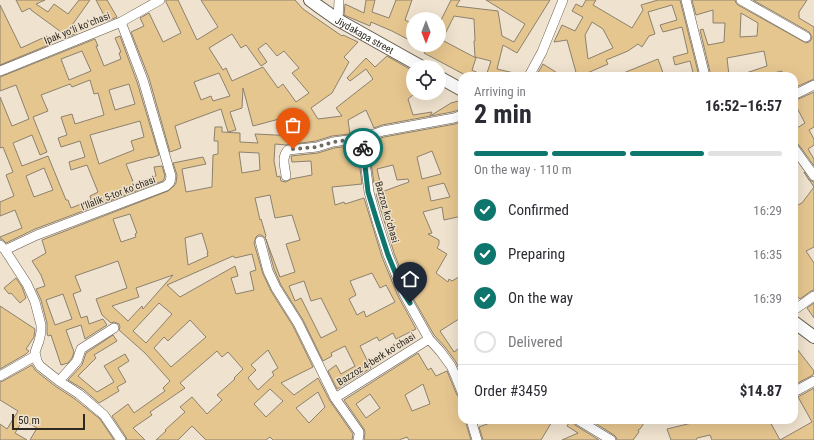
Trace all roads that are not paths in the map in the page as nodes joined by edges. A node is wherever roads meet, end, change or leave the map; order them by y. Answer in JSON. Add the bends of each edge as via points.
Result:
{"nodes":[{"id":1,"x":160,"y":0,"type":"edge"},
{"id":2,"x":310,"y":0,"type":"edge"},
{"id":3,"x":339,"y":0,"type":"edge"},
{"id":4,"x":563,"y":0,"type":"edge"},
{"id":5,"x":686,"y":0,"type":"edge"},
{"id":6,"x":742,"y":0,"type":"edge"},
{"id":7,"x":338,"y":20,"type":"junction"},
{"id":8,"x":121,"y":22,"type":"junction"},
{"id":9,"x":806,"y":37,"type":"dead end"},
{"id":10,"x":409,"y":60,"type":"edge"},
{"id":11,"x":0,"y":70,"type":"edge"},
{"id":12,"x":531,"y":72,"type":"edge"},
{"id":13,"x":704,"y":72,"type":"edge"},
{"id":14,"x":446,"y":81,"type":"edge"},
{"id":15,"x":814,"y":85,"type":"edge"},
{"id":16,"x":458,"y":88,"type":"edge"},
{"id":17,"x":798,"y":93,"type":"edge"},
{"id":18,"x":458,"y":116,"type":"edge"},
{"id":19,"x":362,"y":138,"type":"junction"},
{"id":20,"x":798,"y":154,"type":"edge"},
{"id":21,"x":286,"y":176,"type":"dead end"},
{"id":22,"x":814,"y":176,"type":"edge"},
{"id":23,"x":260,"y":241,"type":"dead end"},
{"id":24,"x":3,"y":247,"type":"edge"},
{"id":25,"x":814,"y":296,"type":"edge"},
{"id":26,"x":798,"y":307,"type":"edge"},
{"id":27,"x":798,"y":325,"type":"edge"},
{"id":28,"x":114,"y":328,"type":"dead end"},
{"id":29,"x":814,"y":337,"type":"edge"},
{"id":30,"x":429,"y":339,"type":"junction"},
{"id":31,"x":35,"y":356,"type":"junction"},
{"id":32,"x":0,"y":376,"type":"edge"},
{"id":33,"x":59,"y":381,"type":"junction"},
{"id":34,"x":814,"y":381,"type":"edge"},
{"id":35,"x":458,"y":382,"type":"edge"},
{"id":36,"x":798,"y":390,"type":"edge"},
{"id":37,"x":335,"y":398,"type":"junction"},
{"id":38,"x":473,"y":424,"type":"edge"},
{"id":39,"x":585,"y":424,"type":"edge"},
{"id":40,"x":121,"y":440,"type":"edge"},
{"id":41,"x":358,"y":440,"type":"edge"},
{"id":42,"x":477,"y":440,"type":"edge"},
{"id":43,"x":611,"y":440,"type":"edge"}],
"edges":[{"from":1,"to":8,"type":"street","name":"Ipak yoʻli koʻchasi"},
{"from":2,"to":7,"type":"street","name":"Jiydakapa street"},
{"from":3,"to":7,"type":"street"},
{"from":4,"to":12,"type":"street"},
{"from":5,"to":13,"type":"street"},
{"from":6,"to":9,"type":"street"},
{"from":7,"to":10,"type":"street","name":"Jiydakapa street"},
{"from":8,"to":11,"type":"street","name":"Ipak yoʻli koʻchasi"},
{"from":8,"to":24,"type":"street","name":"Iʻllalik 5-tor koʻchasi","via":[[143,80],[171,176],[170,182],[166,186]]},
{"from":14,"to":16,"type":"street"},
{"from":15,"to":17,"type":"street"},
{"from":18,"to":19,"type":"street","via":[[383,131]]},
{"from":19,"to":21,"type":"street","via":[[288,150],[283,157]]},
{"from":19,"to":30,"type":"street","name":"Bazzoz koʻchasi","via":[[368,192],[388,255],[404,294]]},
{"from":20,"to":22,"type":"street"},
{"from":23,"to":37,"type":"street","name":"Bazzoz 4-berk koʻchasi","via":[[272,282],[298,323]]},
{"from":24,"to":31,"type":"street","via":[[27,284],[41,325]]},
{"from":25,"to":26,"type":"street"},
{"from":27,"to":29,"type":"street"},
{"from":28,"to":33,"type":"street","via":[[81,349],[77,361]]},
{"from":30,"to":35,"type":"street","name":"Bazzoz koʻchasi","via":[[451,366]]},
{"from":30,"to":37,"type":"street","name":"Bazzoz 4-berk koʻchasi"},
{"from":31,"to":32,"type":"street"},
{"from":31,"to":33,"type":"street","via":[[40,366]]},
{"from":33,"to":40,"type":"street","via":[[104,415]]},
{"from":34,"to":36,"type":"street"},
{"from":37,"to":41,"type":"street","name":"Bazzoz 4-berk koʻchasi","via":[[359,432]]},
{"from":38,"to":42,"type":"street"},
{"from":39,"to":43,"type":"street"}]}
